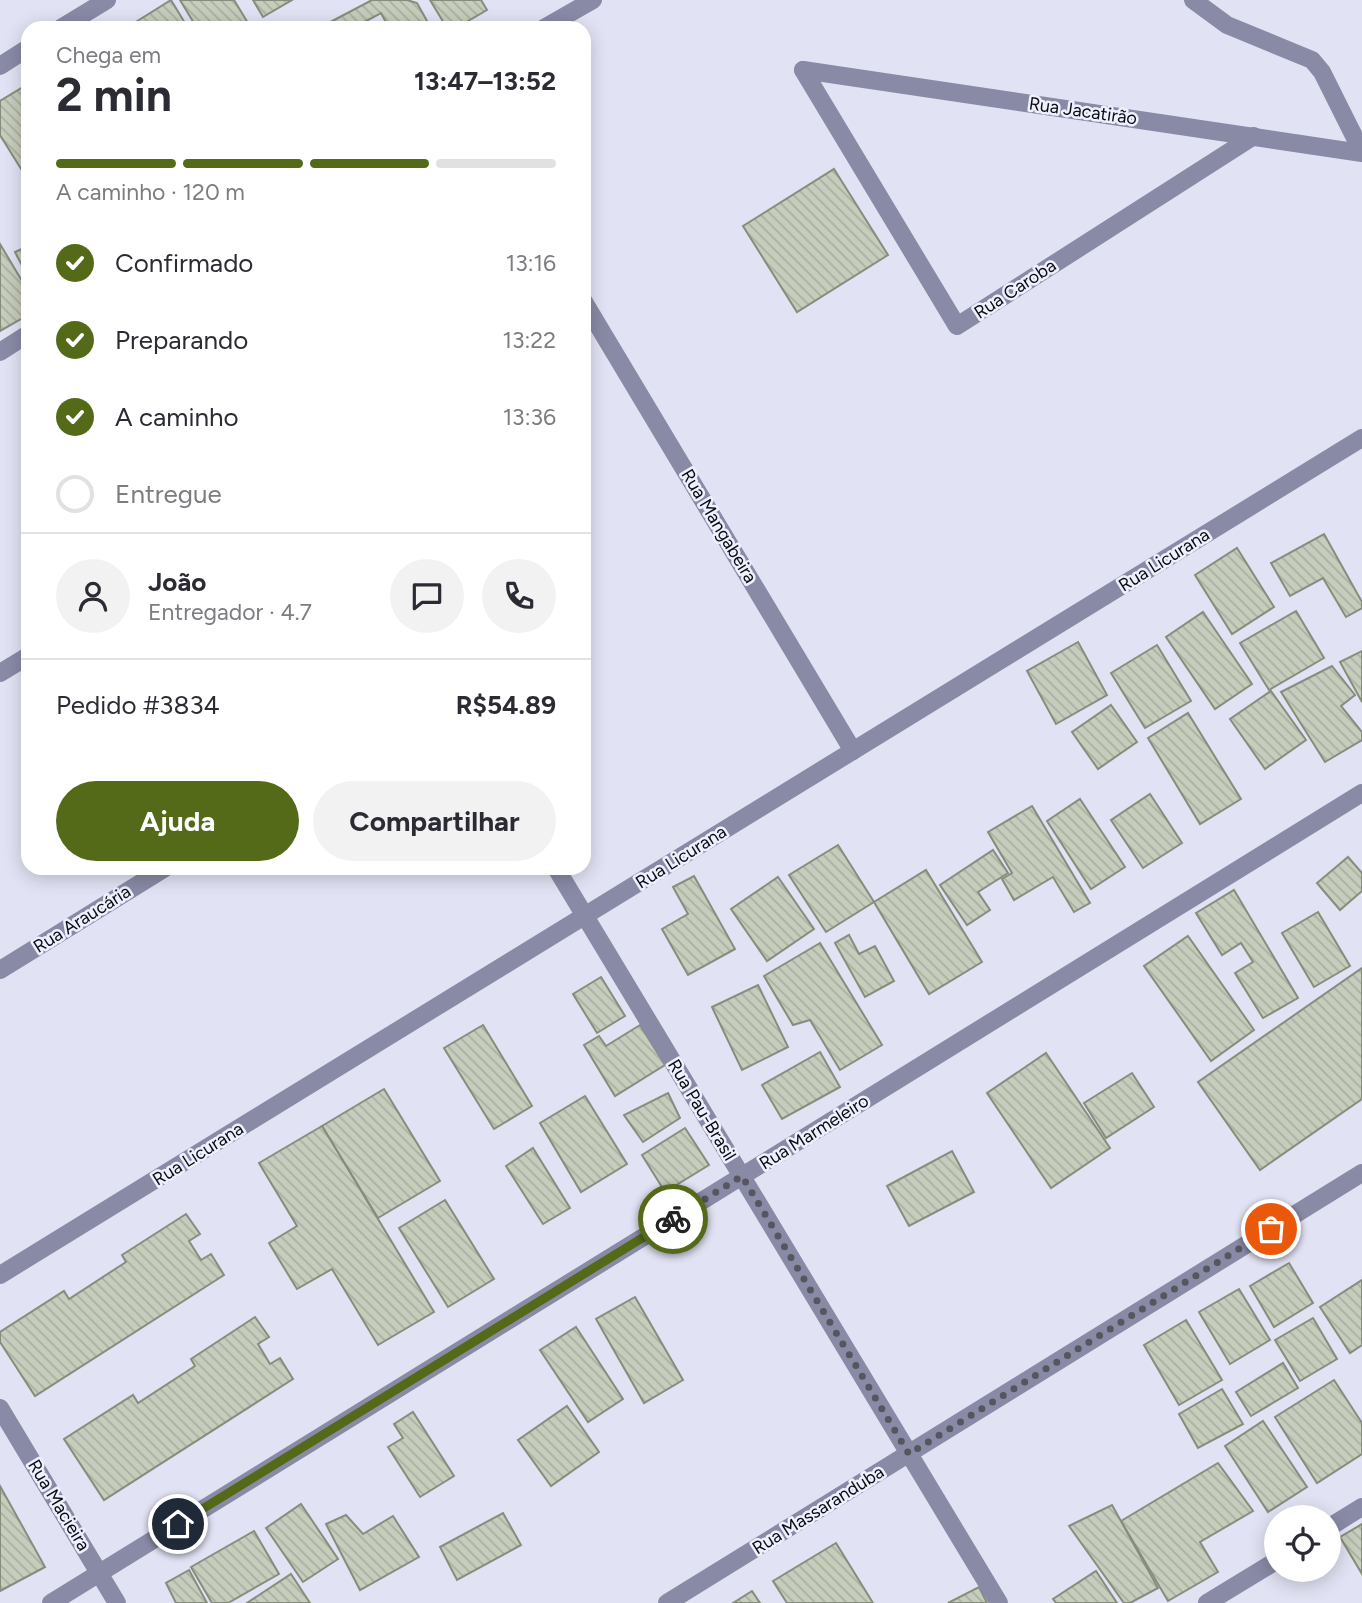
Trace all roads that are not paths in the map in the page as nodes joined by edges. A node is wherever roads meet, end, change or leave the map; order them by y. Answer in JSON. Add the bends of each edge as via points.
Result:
{"nodes":[{"id":1,"x":107,"y":0,"type":"edge"},
{"id":2,"x":593,"y":0,"type":"edge"},
{"id":3,"x":1193,"y":0,"type":"edge"},
{"id":4,"x":72,"y":21,"type":"edge"},
{"id":5,"x":556,"y":21,"type":"edge"},
{"id":6,"x":21,"y":52,"type":"edge"},
{"id":7,"x":0,"y":66,"type":"edge"},
{"id":8,"x":803,"y":69,"type":"joint"},
{"id":9,"x":1254,"y":136,"type":"junction"},
{"id":10,"x":1362,"y":153,"type":"edge"},
{"id":11,"x":591,"y":314,"type":"edge"},
{"id":12,"x":21,"y":338,"type":"edge"},
{"id":13,"x":0,"y":352,"type":"edge"},
{"id":14,"x":1362,"y":438,"type":"edge"},
{"id":15,"x":21,"y":660,"type":"edge"},
{"id":16,"x":0,"y":673,"type":"edge"},
{"id":17,"x":853,"y":751,"type":"junction"},
{"id":18,"x":1362,"y":793,"type":"edge"},
{"id":19,"x":154,"y":875,"type":"edge"},
{"id":20,"x":560,"y":875,"type":"edge"},
{"id":21,"x":585,"y":916,"type":"junction"},
{"id":22,"x":0,"y":970,"type":"edge"},
{"id":23,"x":1362,"y":1173,"type":"edge"},
{"id":24,"x":742,"y":1176,"type":"junction"},
{"id":25,"x":0,"y":1276,"type":"edge"},
{"id":26,"x":0,"y":1408,"type":"edge"},
{"id":27,"x":909,"y":1454,"type":"junction"},
{"id":28,"x":1362,"y":1507,"type":"edge"},
{"id":29,"x":1341,"y":1520,"type":"edge"},
{"id":30,"x":1264,"y":1568,"type":"edge"},
{"id":31,"x":99,"y":1573,"type":"junction"},
{"id":32,"x":51,"y":1603,"type":"edge"},
{"id":33,"x":117,"y":1603,"type":"edge"},
{"id":34,"x":667,"y":1603,"type":"edge"},
{"id":35,"x":999,"y":1603,"type":"edge"},
{"id":36,"x":1207,"y":1603,"type":"edge"}],
"edges":[{"from":1,"to":4,"type":"street"},
{"from":2,"to":5,"type":"street"},
{"from":3,"to":10,"type":"street","via":[[1227,26],[1312,60]]},
{"from":6,"to":7,"type":"street"},
{"from":8,"to":9,"type":"street","name":"Rua Jacatirão"},
{"from":8,"to":9,"type":"street","name":"Rua Caroba","via":[[957,326]]},
{"from":9,"to":10,"type":"street","name":"Rua Jacatirão"},
{"from":11,"to":17,"type":"street","name":"Rua Mangabeira"},
{"from":12,"to":13,"type":"street"},
{"from":14,"to":17,"type":"street","name":"Rua Licurana"},
{"from":15,"to":16,"type":"street"},
{"from":17,"to":21,"type":"street","name":"Rua Licurana"},
{"from":18,"to":24,"type":"street","name":"Rua Marmeleiro"},
{"from":19,"to":22,"type":"street","name":"Rua Araucária"},
{"from":20,"to":21,"type":"street","name":"Rua Pau-Brasil"},
{"from":21,"to":24,"type":"street","name":"Rua Pau-Brasil"},
{"from":21,"to":25,"type":"street","name":"Rua Licurana"},
{"from":23,"to":27,"type":"street","name":"Rua Massaranduba"},
{"from":24,"to":27,"type":"street","name":"Rua Pau-Brasil"},
{"from":24,"to":31,"type":"street","name":"Rua Marmeleiro"},
{"from":26,"to":31,"type":"street","name":"Rua Macieira"},
{"from":27,"to":34,"type":"street","name":"Rua Massaranduba"},
{"from":27,"to":35,"type":"street","name":"Rua Pau-Brasil"},
{"from":28,"to":29,"type":"street"},
{"from":30,"to":36,"type":"street"},
{"from":31,"to":32,"type":"street","name":"Rua Marmeleiro"},
{"from":31,"to":33,"type":"street","name":"Rua Macieira"}]}
